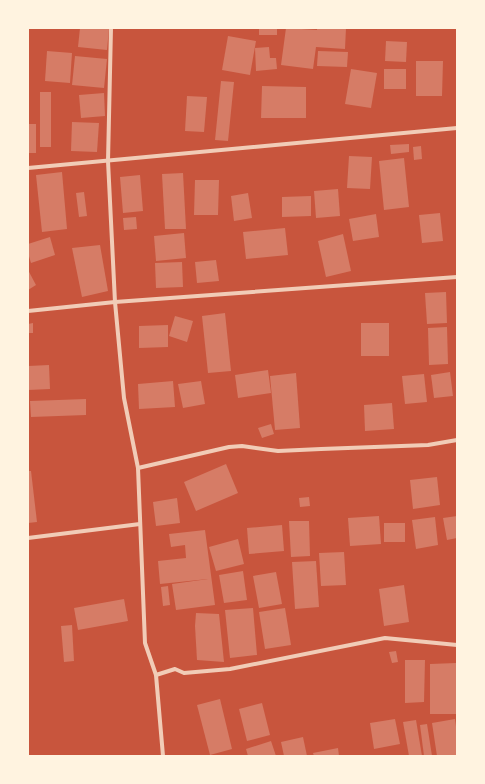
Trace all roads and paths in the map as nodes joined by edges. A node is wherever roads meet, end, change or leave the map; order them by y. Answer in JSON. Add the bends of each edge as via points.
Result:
{"nodes":[{"id":1,"x":111,"y":28,"type":"edge"},
{"id":2,"x":457,"y":128,"type":"edge"},
{"id":3,"x":108,"y":161,"type":"junction"},
{"id":4,"x":28,"y":168,"type":"edge"},
{"id":5,"x":457,"y":277,"type":"edge"},
{"id":6,"x":116,"y":302,"type":"junction"},
{"id":7,"x":28,"y":311,"type":"edge"},
{"id":8,"x":457,"y":440,"type":"edge"},
{"id":9,"x":138,"y":468,"type":"junction"},
{"id":10,"x":140,"y":524,"type":"junction"},
{"id":11,"x":28,"y":538,"type":"edge"},
{"id":12,"x":457,"y":645,"type":"edge"},
{"id":13,"x":156,"y":675,"type":"junction"},
{"id":14,"x":163,"y":756,"type":"edge"}],
"edges":[{"from":1,"to":3,"type":"street"},
{"from":2,"to":3,"type":"street"},
{"from":3,"to":4,"type":"street"},
{"from":3,"to":6,"type":"street"},
{"from":5,"to":6,"type":"street"},
{"from":6,"to":7,"type":"street"},
{"from":6,"to":9,"type":"street","via":[[124,398]]},
{"from":8,"to":9,"type":"street","via":[[428,445],[278,450],[229,446]]},
{"from":9,"to":10,"type":"street"},
{"from":10,"to":11,"type":"street"},
{"from":10,"to":13,"type":"street","via":[[145,643]]},
{"from":12,"to":13,"type":"street","via":[[385,638],[230,669],[184,673],[175,670]]},
{"from":13,"to":14,"type":"street"}]}
